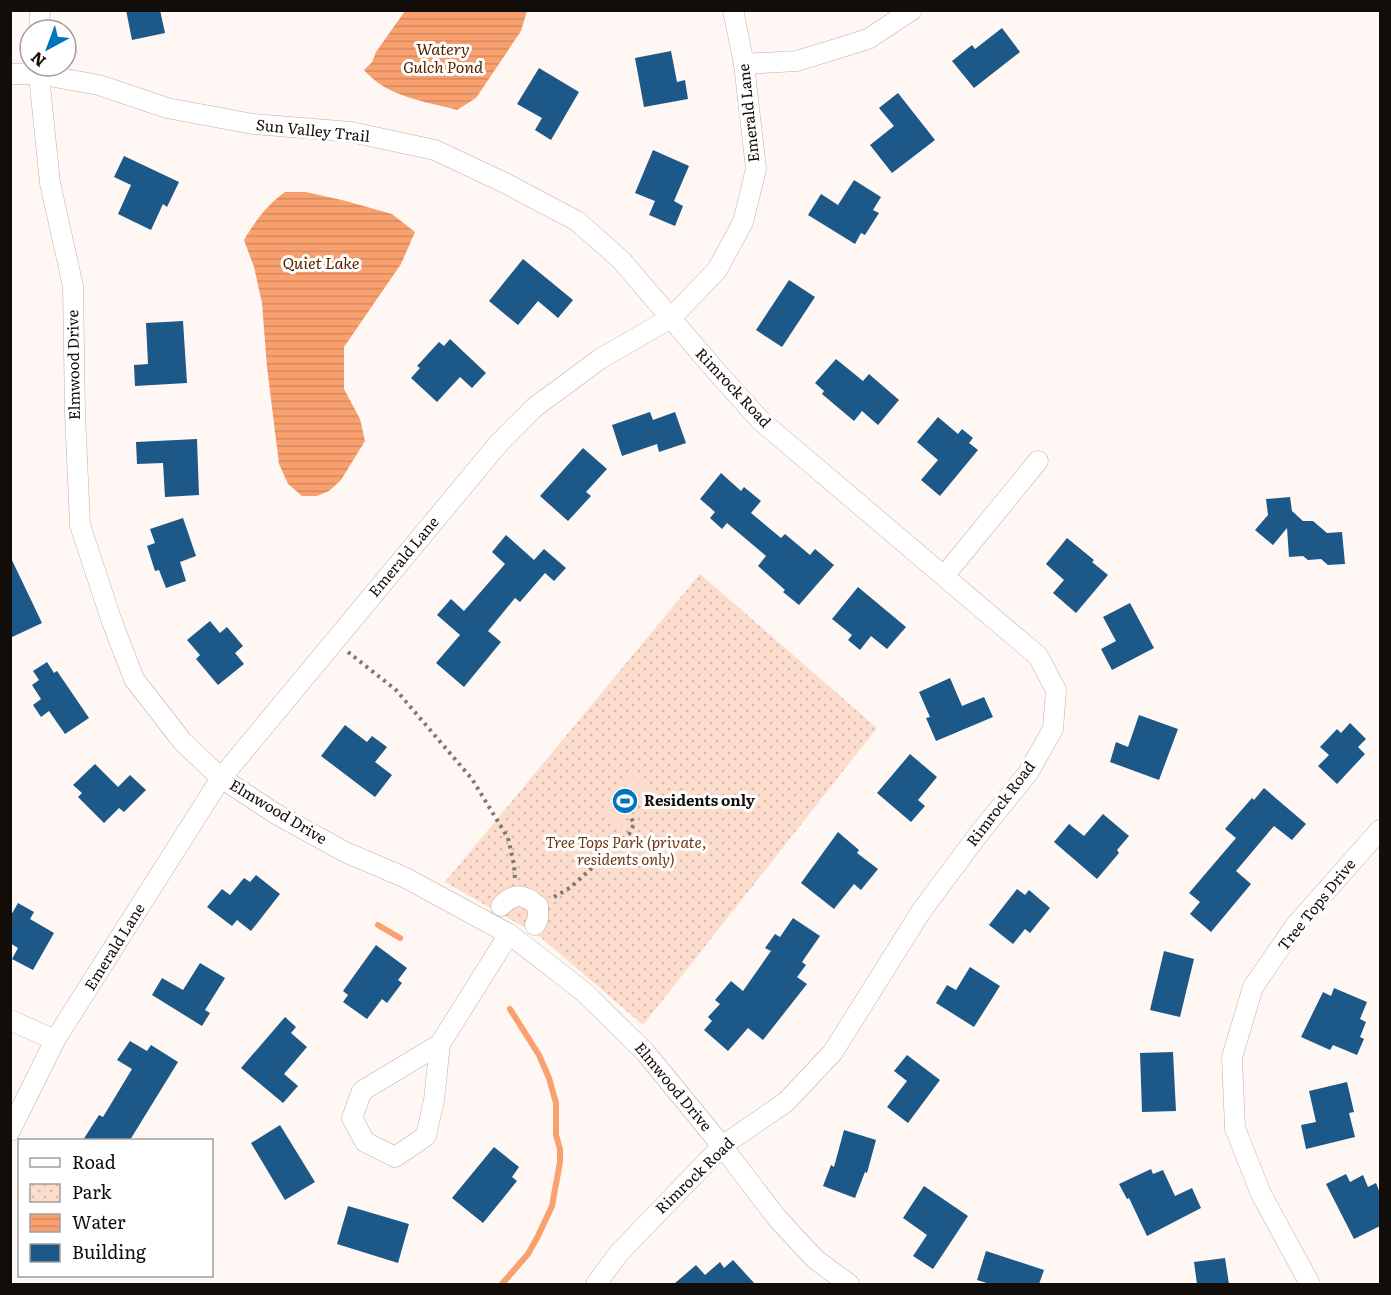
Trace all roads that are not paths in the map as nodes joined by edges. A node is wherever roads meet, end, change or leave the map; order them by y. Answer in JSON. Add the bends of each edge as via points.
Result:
{"nodes":[{"id":1,"x":733,"y":10,"type":"edge"},
{"id":2,"x":912,"y":10,"type":"edge"},
{"id":3,"x":744,"y":64,"type":"junction"},
{"id":4,"x":39,"y":78,"type":"edge"},
{"id":5,"x":71,"y":78,"type":"edge"},
{"id":6,"x":671,"y":318,"type":"junction"},
{"id":7,"x":1038,"y":461,"type":"dead end"},
{"id":8,"x":945,"y":576,"type":"junction"},
{"id":9,"x":221,"y":778,"type":"junction"},
{"id":10,"x":1380,"y":830,"type":"edge"},
{"id":11,"x":508,"y":901,"type":"road end"},
{"id":12,"x":536,"y":915,"type":"road end"},
{"id":13,"x":509,"y":934,"type":"junction"},
{"id":14,"x":10,"y":1020,"type":"edge"},
{"id":15,"x":55,"y":1040,"type":"junction"},
{"id":16,"x":440,"y":1044,"type":"junction"},
{"id":17,"x":10,"y":1131,"type":"edge"},
{"id":18,"x":723,"y":1146,"type":"junction"},
{"id":19,"x":596,"y":1284,"type":"edge"},
{"id":20,"x":849,"y":1284,"type":"edge"},
{"id":21,"x":1310,"y":1284,"type":"edge"}],
"edges":[{"from":1,"to":3,"type":"street","name":"Emerald Lane"},
{"from":2,"to":3,"type":"street","via":[[868,39],[797,61]]},
{"from":3,"to":6,"type":"street","name":"Emerald Lane","via":[[756,169],[743,222],[717,270]]},
{"from":4,"to":9,"type":"street","name":"Elmwood Drive","via":[[50,183],[73,286],[80,525],[134,679],[182,741]]},
{"from":5,"to":6,"type":"street","name":"Sun Valley Trail","via":[[167,108],[253,124],[351,132],[435,150],[577,221],[621,260]]},
{"from":6,"to":8,"type":"street","name":"Rimrock Road","via":[[762,421]]},
{"from":6,"to":9,"type":"street","name":"Emerald Lane","via":[[600,359],[535,407],[499,443]]},
{"from":7,"to":8,"type":"street"},
{"from":8,"to":18,"type":"street","name":"Rimrock Road","via":[[1038,656],[1056,690],[1053,729],[1028,773],[922,910],[833,1052],[786,1102]]},
{"from":9,"to":13,"type":"street","name":"Elmwood Drive","via":[[345,852],[406,878]]},
{"from":9,"to":15,"type":"street","name":"Emerald Lane"},
{"from":10,"to":21,"type":"street","name":"Tree Tops Drive","via":[[1295,927],[1253,987],[1232,1057],[1235,1128],[1261,1194]]},
{"from":11,"to":12,"type":"street","via":[[522,895]]},
{"from":13,"to":16,"type":"street"},
{"from":13,"to":18,"type":"street","name":"Elmwood Drive","via":[[584,992],[645,1052]]},
{"from":14,"to":15,"type":"street"},
{"from":15,"to":17,"type":"street","name":"Emerald Lane"},
{"from":16,"to":16,"type":"street","via":[[362,1091],[352,1118],[365,1142],[395,1157],[426,1136]]},
{"from":18,"to":19,"type":"street","name":"Rimrock Road","via":[[619,1253]]},
{"from":18,"to":20,"type":"street","name":"Elmwood Drive","via":[[777,1218],[815,1259]]}]}
